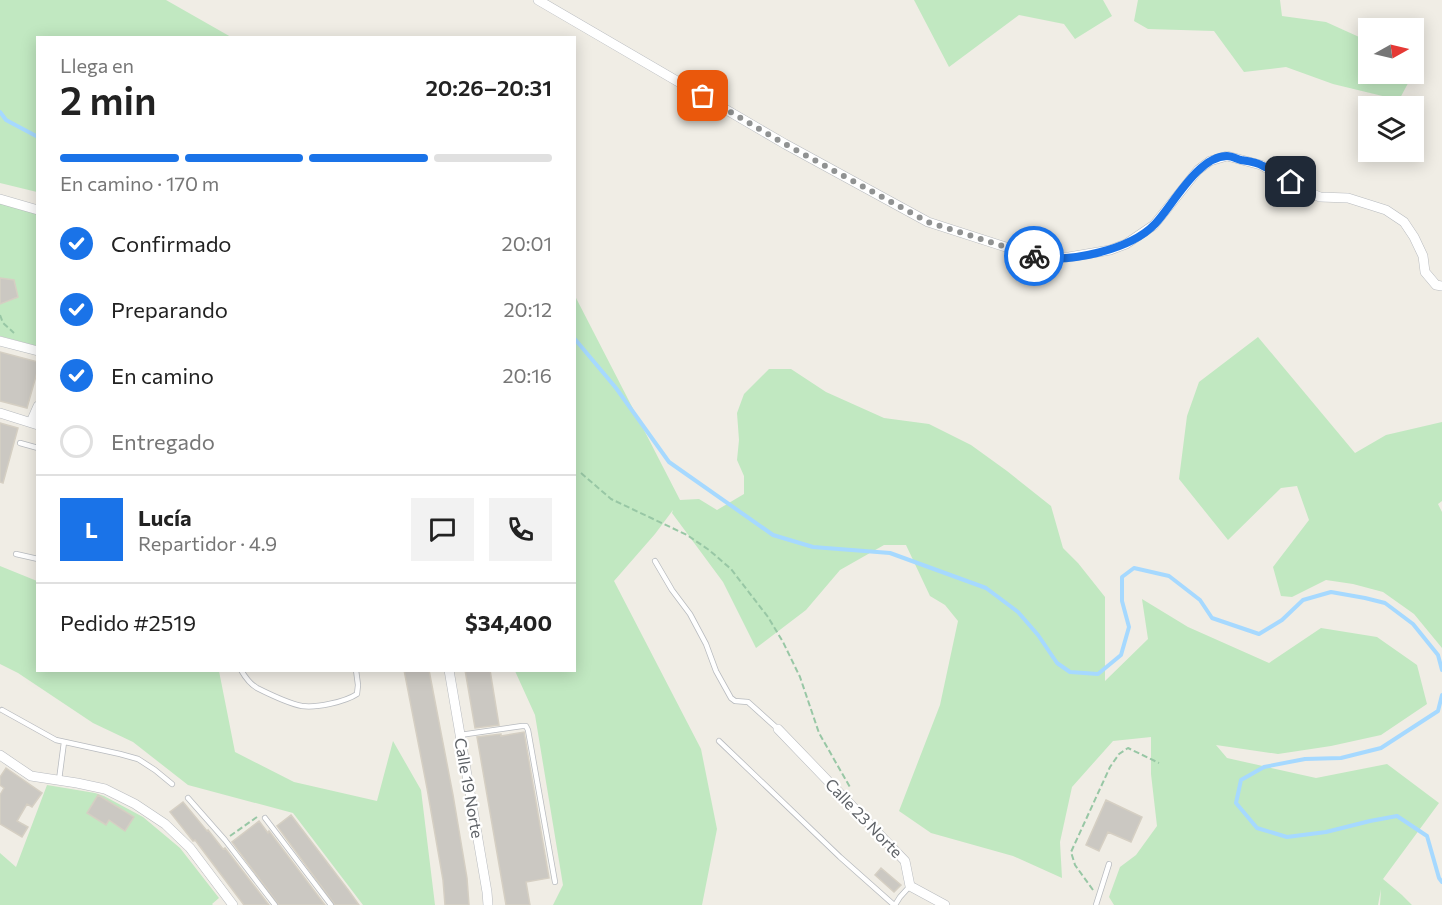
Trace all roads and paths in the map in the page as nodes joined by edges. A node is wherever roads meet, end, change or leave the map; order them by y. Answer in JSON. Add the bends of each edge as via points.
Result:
{"nodes":[{"id":1,"x":538,"y":0,"type":"edge"},
{"id":2,"x":0,"y":199,"type":"edge"},
{"id":3,"x":36,"y":209,"type":"edge"},
{"id":4,"x":1442,"y":286,"type":"edge"},
{"id":5,"x":0,"y":315,"type":"edge"},
{"id":6,"x":16,"y":334,"type":"dead end"},
{"id":7,"x":0,"y":341,"type":"edge"},
{"id":8,"x":36,"y":350,"type":"edge"},
{"id":9,"x":0,"y":414,"type":"edge"},
{"id":10,"x":34,"y":424,"type":"edge"},
{"id":11,"x":20,"y":443,"type":"dead end"},
{"id":12,"x":36,"y":447,"type":"edge"},
{"id":13,"x":581,"y":473,"type":"dead end"},
{"id":14,"x":16,"y":554,"type":"dead end"},
{"id":15,"x":36,"y":559,"type":"edge"},
{"id":16,"x":655,"y":561,"type":"dead end"},
{"id":17,"x":242,"y":672,"type":"edge"},
{"id":18,"x":356,"y":672,"type":"edge"},
{"id":19,"x":449,"y":672,"type":"edge"},
{"id":20,"x":2,"y":711,"type":"dead end"},
{"id":21,"x":778,"y":729,"type":"joint"},
{"id":22,"x":460,"y":735,"type":"junction"},
{"id":23,"x":64,"y":741,"type":"junction"},
{"id":24,"x":719,"y":741,"type":"dead end"},
{"id":25,"x":0,"y":755,"type":"edge"},
{"id":26,"x":1159,"y":763,"type":"dead end"},
{"id":27,"x":59,"y":781,"type":"junction"},
{"id":28,"x":172,"y":784,"type":"dead end"},
{"id":29,"x":854,"y":794,"type":"dead end"},
{"id":30,"x":188,"y":798,"type":"dead end"},
{"id":31,"x":265,"y":818,"type":"joint"},
{"id":32,"x":225,"y":840,"type":"junction"},
{"id":33,"x":1109,"y":864,"type":"dead end"},
{"id":34,"x":555,"y":882,"type":"dead end"},
{"id":35,"x":910,"y":886,"type":"junction"},
{"id":36,"x":1098,"y":897,"type":"junction"},
{"id":37,"x":233,"y":905,"type":"edge"},
{"id":38,"x":275,"y":905,"type":"edge"},
{"id":39,"x":331,"y":905,"type":"edge"},
{"id":40,"x":488,"y":905,"type":"edge"},
{"id":41,"x":895,"y":905,"type":"edge"},
{"id":42,"x":945,"y":905,"type":"edge"},
{"id":43,"x":1096,"y":905,"type":"edge"}],
"edges":[{"from":1,"to":4,"type":"street","via":[[928,222],[1037,257],[1070,257],[1126,244],[1154,225],[1198,170],[1227,156],[1261,165],[1320,196],[1348,198],[1386,210],[1404,222],[1423,256],[1425,272],[1436,285]]},
{"from":2,"to":3,"type":"street"},
{"from":5,"to":6,"type":"path"},
{"from":7,"to":8,"type":"street"},
{"from":9,"to":10,"type":"street"},
{"from":11,"to":12,"type":"lane"},
{"from":13,"to":29,"type":"path","via":[[611,499],[687,535],[731,568],[783,642],[819,733]]},
{"from":14,"to":15,"type":"lane"},
{"from":16,"to":21,"type":"lane","via":[[690,614],[731,698],[748,702]]},
{"from":17,"to":18,"type":"lane","via":[[256,687],[304,706],[350,699],[357,694]]},
{"from":19,"to":22,"type":"street","name":"Calle 19 Norte"},
{"from":20,"to":23,"type":"lane"},
{"from":21,"to":35,"type":"street","name":"Calle 23 Norte","via":[[905,861]]},
{"from":22,"to":34,"type":"lane","via":[[526,726]]},
{"from":22,"to":40,"type":"street","name":"Calle 19 Norte"},
{"from":23,"to":27,"type":"lane"},
{"from":23,"to":28,"type":"lane","via":[[138,759]]},
{"from":24,"to":41,"type":"lane"},
{"from":25,"to":27,"type":"street","via":[[31,776]]},
{"from":26,"to":36,"type":"path","via":[[1128,748],[1119,754],[1105,777],[1071,852],[1075,865]]},
{"from":27,"to":37,"type":"street","via":[[105,789],[165,824],[190,848]]},
{"from":30,"to":32,"type":"lane"},
{"from":31,"to":32,"type":"path","via":[[258,816]]},
{"from":31,"to":39,"type":"lane"},
{"from":32,"to":38,"type":"lane"},
{"from":33,"to":36,"type":"lane"},
{"from":35,"to":41,"type":"lane"},
{"from":35,"to":42,"type":"street"},
{"from":36,"to":43,"type":"lane"}]}
